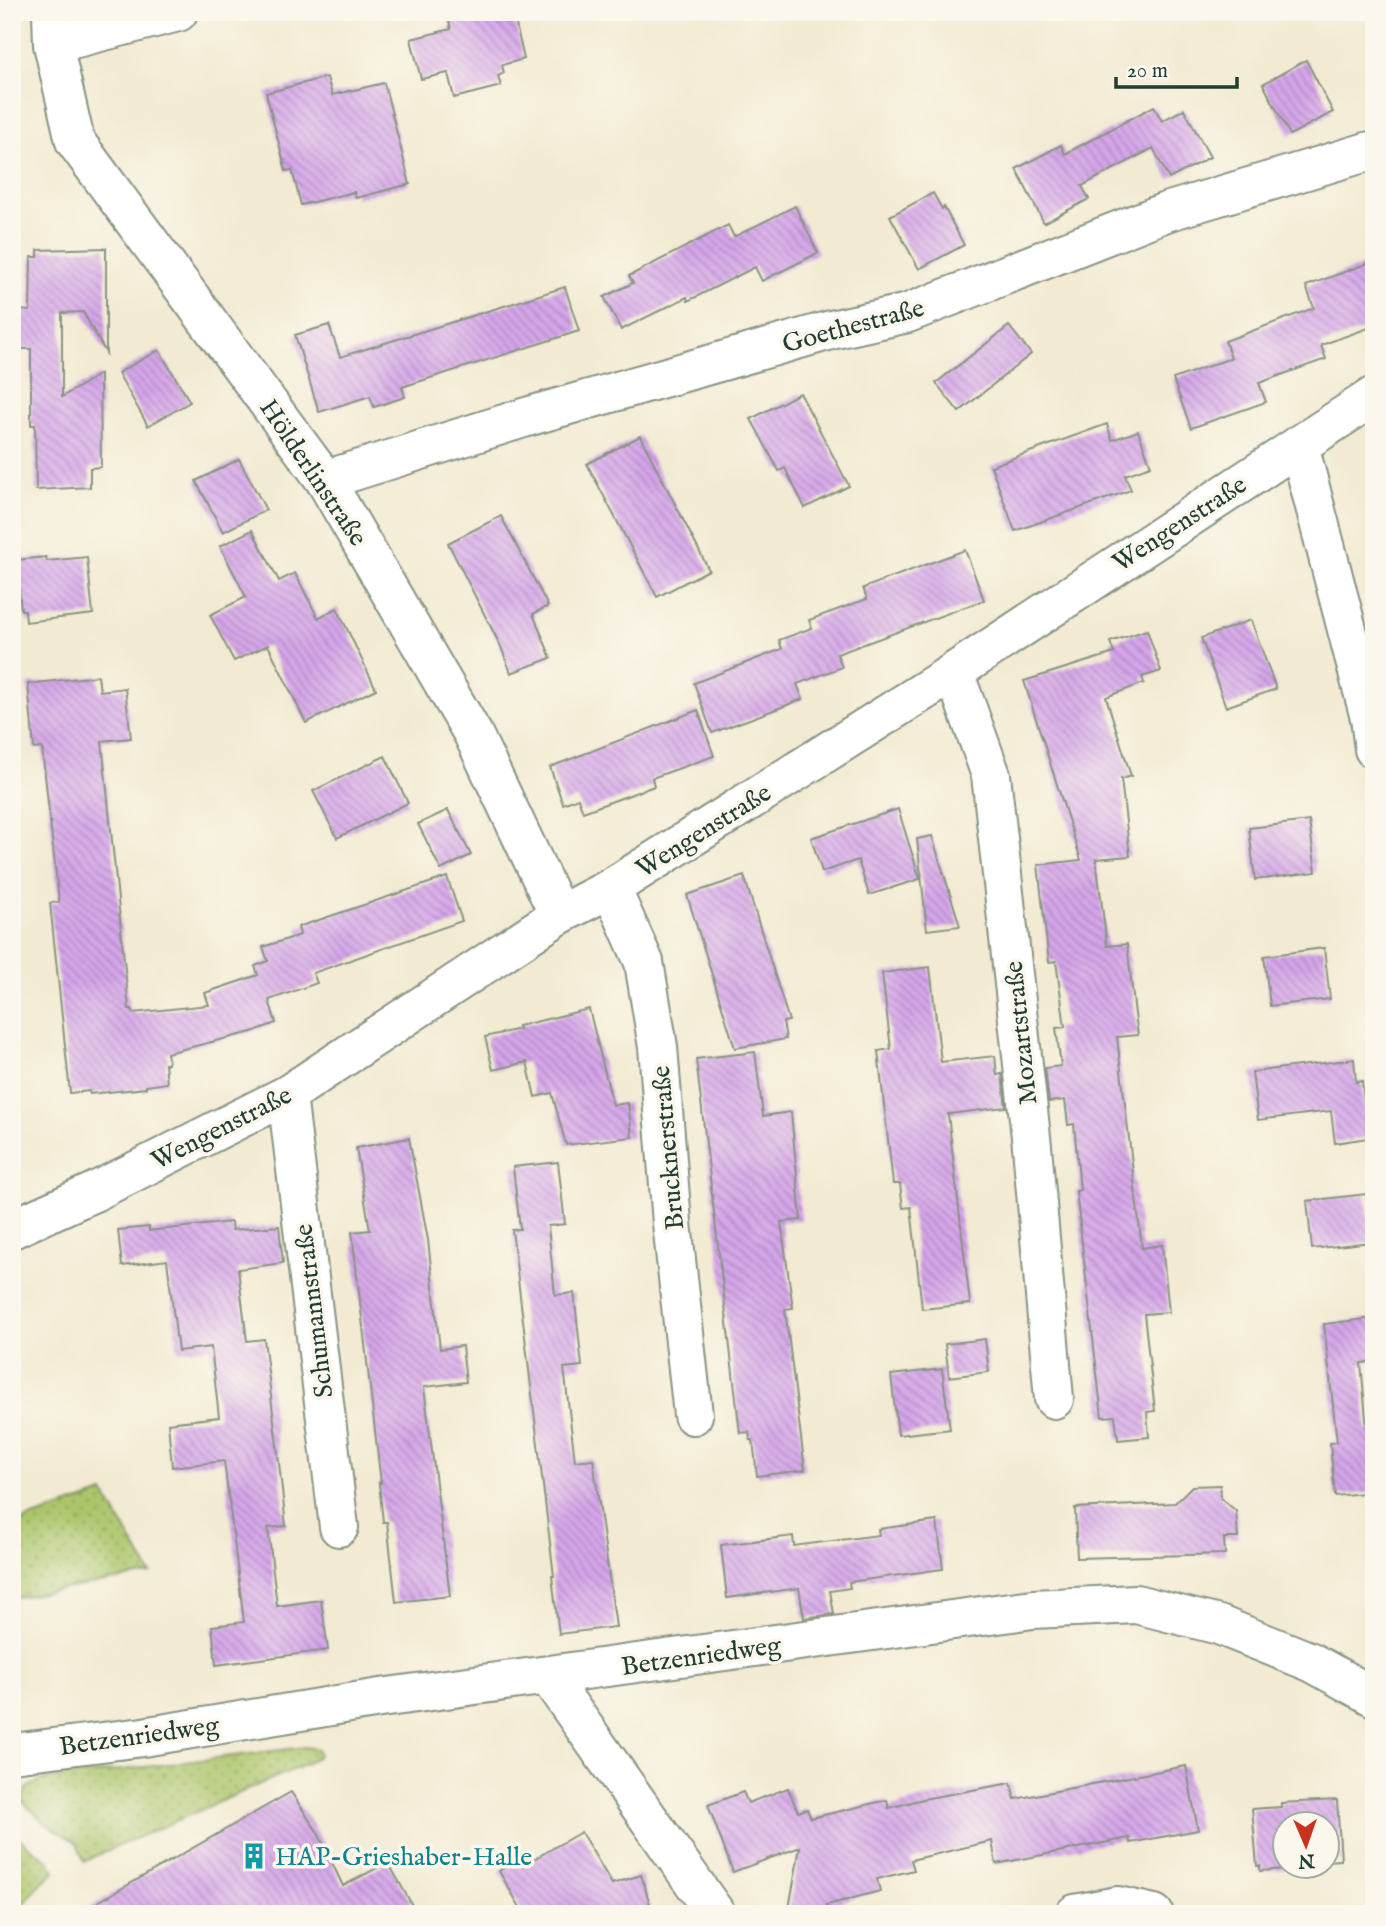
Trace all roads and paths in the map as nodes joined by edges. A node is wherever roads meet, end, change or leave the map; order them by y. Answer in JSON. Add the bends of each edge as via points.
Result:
{"nodes":[{"id":1,"x":178,"y":12,"type":"edge"},
{"id":2,"x":53,"y":28,"type":"edge"},
{"id":3,"x":1374,"y":154,"type":"edge"},
{"id":4,"x":1374,"y":396,"type":"edge"},
{"id":5,"x":1299,"y":445,"type":"junction"},
{"id":6,"x":325,"y":480,"type":"junction"},
{"id":7,"x":954,"y":672,"type":"junction"},
{"id":8,"x":1372,"y":728,"type":"edge"},
{"id":9,"x":611,"y":888,"type":"junction"},
{"id":10,"x":559,"y":915,"type":"junction"},
{"id":11,"x":287,"y":1095,"type":"junction"},
{"id":12,"x":12,"y":1229,"type":"edge"},
{"id":13,"x":1054,"y":1399,"type":"dead end"},
{"id":14,"x":693,"y":1415,"type":"dead end"},
{"id":15,"x":338,"y":1527,"type":"dead end"},
{"id":16,"x":548,"y":1676,"type":"junction"},
{"id":17,"x":1374,"y":1697,"type":"edge"},
{"id":18,"x":12,"y":1753,"type":"edge"},
{"id":19,"x":716,"y":1914,"type":"edge"},
{"id":20,"x":1075,"y":1914,"type":"edge"},
{"id":21,"x":1154,"y":1914,"type":"edge"}],
"edges":[{"from":1,"to":2,"type":"street","name":"Hölderlinstraße"},
{"from":2,"to":6,"type":"street","name":"Hölderlinstraße","via":[[75,141]]},
{"from":3,"to":6,"type":"street","name":"Goethestraße","via":[[1370,151],[1166,212],[908,313],[831,330],[530,416]]},
{"from":4,"to":5,"type":"street","name":"Wengenstraße"},
{"from":5,"to":7,"type":"street","name":"Wengenstraße"},
{"from":5,"to":8,"type":"street"},
{"from":6,"to":10,"type":"street","name":"Hölderlinstraße","via":[[473,734]]},
{"from":7,"to":9,"type":"street","name":"Wengenstraße"},
{"from":7,"to":13,"type":"street","name":"Mozartstraße","via":[[991,775],[1032,1146]]},
{"from":9,"to":10,"type":"street","name":"Wengenstraße"},
{"from":9,"to":14,"type":"street","name":"Brucknerstraße","via":[[645,962],[658,1046]]},
{"from":10,"to":11,"type":"street","name":"Wengenstraße"},
{"from":11,"to":12,"type":"street","name":"Wengenstraße"},
{"from":11,"to":15,"type":"street","name":"Schumannstraße"},
{"from":16,"to":17,"type":"street","name":"Betzenriedweg","via":[[1033,1609],[1136,1604],[1219,1625],[1311,1662]]},
{"from":16,"to":18,"type":"street","name":"Betzenriedweg"},
{"from":16,"to":19,"type":"street"},
{"from":20,"to":21,"type":"street","via":[[1118,1906]]}]}
